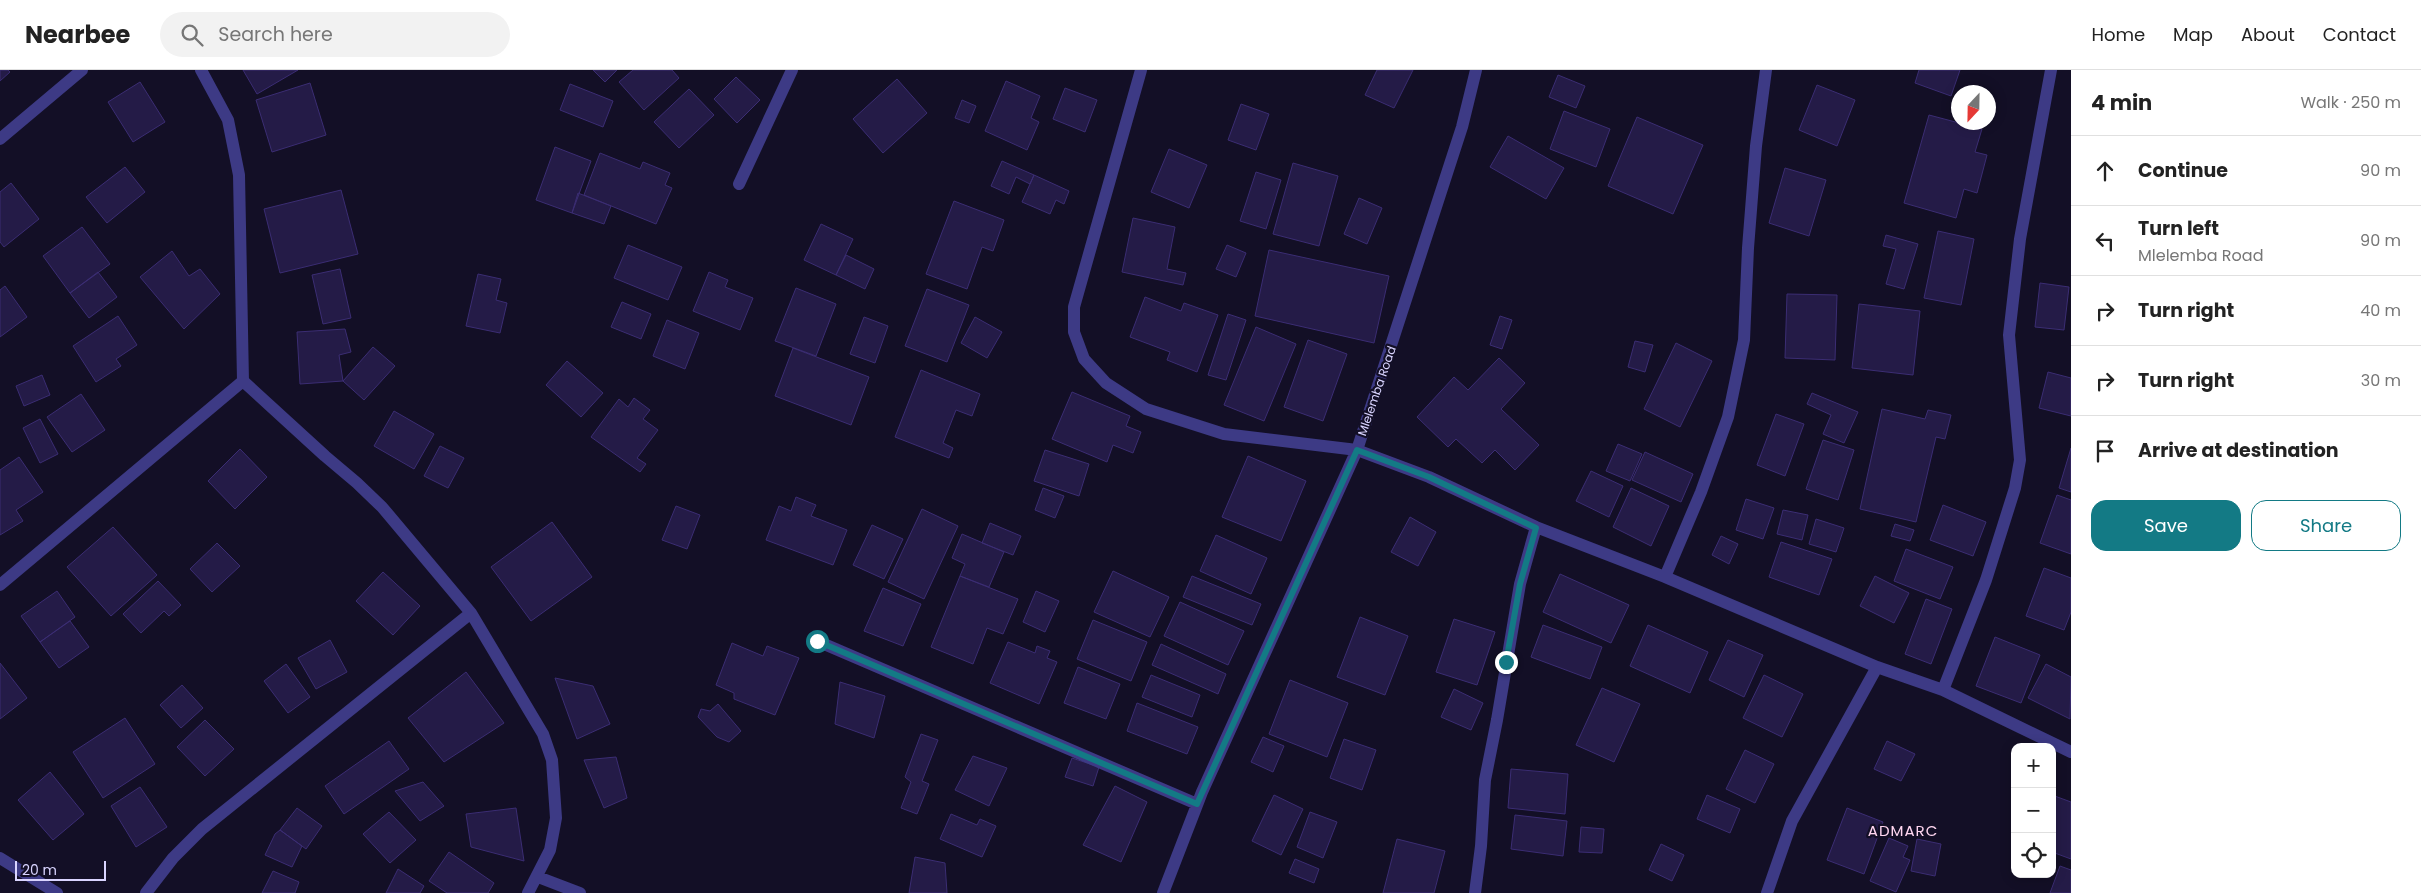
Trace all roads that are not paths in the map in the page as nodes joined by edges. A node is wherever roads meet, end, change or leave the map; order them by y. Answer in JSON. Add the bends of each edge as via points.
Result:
{"nodes":[{"id":1,"x":82,"y":70,"type":"edge"},
{"id":2,"x":201,"y":70,"type":"edge"},
{"id":3,"x":792,"y":70,"type":"edge"},
{"id":4,"x":1141,"y":70,"type":"edge"},
{"id":5,"x":1476,"y":70,"type":"edge"},
{"id":6,"x":1766,"y":70,"type":"edge"},
{"id":7,"x":2051,"y":70,"type":"edge"},
{"id":8,"x":0,"y":139,"type":"edge"},
{"id":9,"x":739,"y":184,"type":"dead end"},
{"id":10,"x":242,"y":381,"type":"junction"},
{"id":11,"x":1357,"y":450,"type":"junction"},
{"id":12,"x":1536,"y":528,"type":"junction"},
{"id":13,"x":1665,"y":577,"type":"junction"},
{"id":14,"x":0,"y":585,"type":"edge"},
{"id":15,"x":471,"y":613,"type":"junction"},
{"id":16,"x":817,"y":641,"type":"dead end"},
{"id":17,"x":1877,"y":667,"type":"junction"},
{"id":18,"x":1943,"y":690,"type":"junction"},
{"id":19,"x":2071,"y":752,"type":"edge"},
{"id":20,"x":1197,"y":804,"type":"junction"},
{"id":21,"x":0,"y":858,"type":"edge"},
{"id":22,"x":538,"y":877,"type":"junction"},
{"id":23,"x":57,"y":893,"type":"edge"},
{"id":24,"x":146,"y":893,"type":"edge"},
{"id":25,"x":528,"y":893,"type":"edge"},
{"id":26,"x":580,"y":893,"type":"edge"},
{"id":27,"x":1163,"y":893,"type":"edge"},
{"id":28,"x":1475,"y":893,"type":"edge"},
{"id":29,"x":1767,"y":893,"type":"edge"}],
"edges":[{"from":1,"to":8,"type":"street"},
{"from":2,"to":10,"type":"street","via":[[228,120],[239,175]]},
{"from":3,"to":9,"type":"street"},
{"from":4,"to":11,"type":"street","via":[[1074,306],[1074,332],[1084,359],[1106,383],[1125,397],[1146,409],[1178,420],[1224,434]]},
{"from":5,"to":11,"type":"street","name":"Mlelemba Road","via":[[1462,127]]},
{"from":6,"to":13,"type":"street","via":[[1754,174],[1744,340],[1728,417]]},
{"from":7,"to":18,"type":"street","via":[[2020,239],[2009,335],[2020,460],[2015,488],[1986,580]]},
{"from":10,"to":14,"type":"street"},
{"from":10,"to":15,"type":"street","via":[[376,501]]},
{"from":11,"to":12,"type":"street","via":[[1429,477]]},
{"from":11,"to":20,"type":"street","name":"Mlelemba Road"},
{"from":12,"to":13,"type":"street"},
{"from":12,"to":28,"type":"street","via":[[1520,584],[1485,780]]},
{"from":13,"to":17,"type":"street"},
{"from":15,"to":22,"type":"street","via":[[543,734],[552,760],[556,818],[550,850]]},
{"from":15,"to":24,"type":"street","via":[[202,829],[172,858]]},
{"from":16,"to":20,"type":"street"},
{"from":17,"to":18,"type":"street"},
{"from":17,"to":29,"type":"street","via":[[1792,821]]},
{"from":18,"to":19,"type":"street"},
{"from":20,"to":27,"type":"street","name":"Mlelemba Road"},
{"from":21,"to":23,"type":"street"},
{"from":22,"to":25,"type":"street"},
{"from":22,"to":26,"type":"street"}]}
